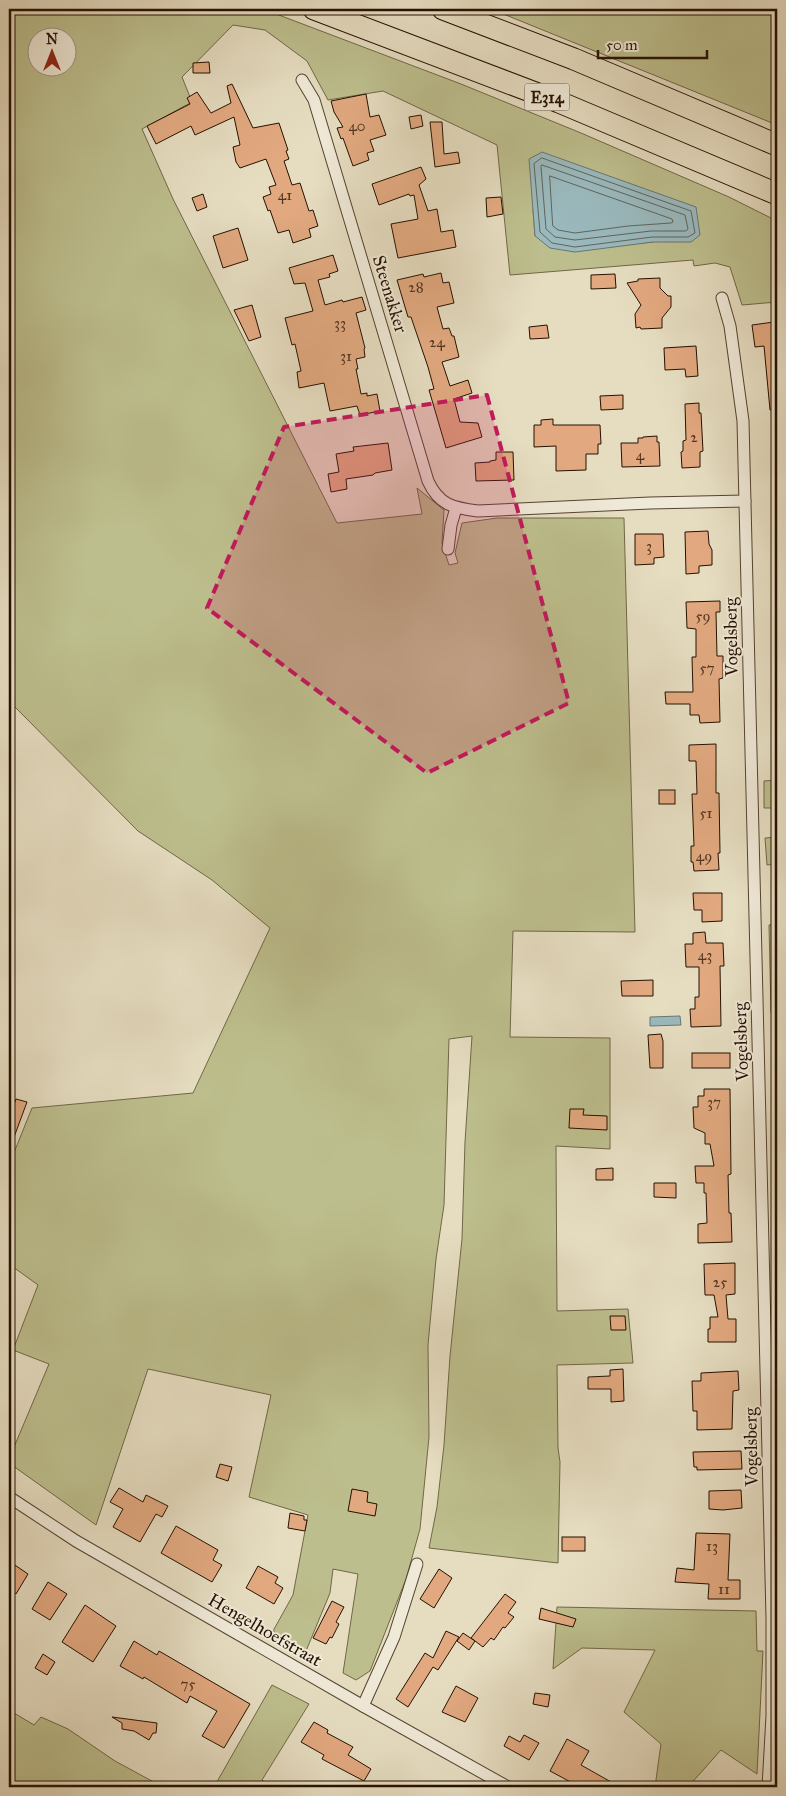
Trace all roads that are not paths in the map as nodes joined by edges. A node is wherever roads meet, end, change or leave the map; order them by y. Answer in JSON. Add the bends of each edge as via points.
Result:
{"nodes":[{"id":1,"x":314,"y":9,"type":"edge"},
{"id":2,"x":444,"y":9,"type":"edge"},
{"id":3,"x":302,"y":80,"type":"dead end"},
{"id":4,"x":777,"y":145,"type":"edge"},
{"id":5,"x":777,"y":194,"type":"edge"},
{"id":6,"x":722,"y":298,"type":"dead end"},
{"id":7,"x":745,"y":501,"type":"junction"},
{"id":8,"x":456,"y":508,"type":"junction"},
{"id":9,"x":448,"y":550,"type":"dead end"},
{"id":10,"x":772,"y":1360,"type":"edge"},
{"id":11,"x":9,"y":1497,"type":"edge"},
{"id":12,"x":417,"y":1564,"type":"dead end"},
{"id":13,"x":363,"y":1706,"type":"junction"},
{"id":14,"x":495,"y":1784,"type":"edge"},
{"id":15,"x":508,"y":1787,"type":"edge"},
{"id":16,"x":768,"y":1787,"type":"edge"}],
"edges":[{"from":1,"to":5,"type":"highway","number":"E314","via":[[559,102]]},
{"from":2,"to":4,"type":"highway","number":"E314","via":[[574,59]]},
{"from":3,"to":8,"type":"street","name":"Steenakker","via":[[314,100],[428,481],[440,500]]},
{"from":6,"to":7,"type":"street","name":"Vogelsberg","via":[[730,326],[743,421]]},
{"from":7,"to":8,"type":"street","name":"Steenakker","via":[[478,511]]},
{"from":7,"to":10,"type":"street","name":"Vogelsberg"},
{"from":8,"to":9,"type":"street"},
{"from":10,"to":16,"type":"street","name":"Vogelsberg","via":[[772,1716]]},
{"from":11,"to":13,"type":"street","name":"Hengelhoefstraat","via":[[76,1541]]},
{"from":12,"to":13,"type":"street","via":[[394,1637]]},
{"from":13,"to":14,"type":"street","name":"Hengelhoefstraat"},
{"from":14,"to":15,"type":"street","name":"Hengelhoefstraat"}]}
